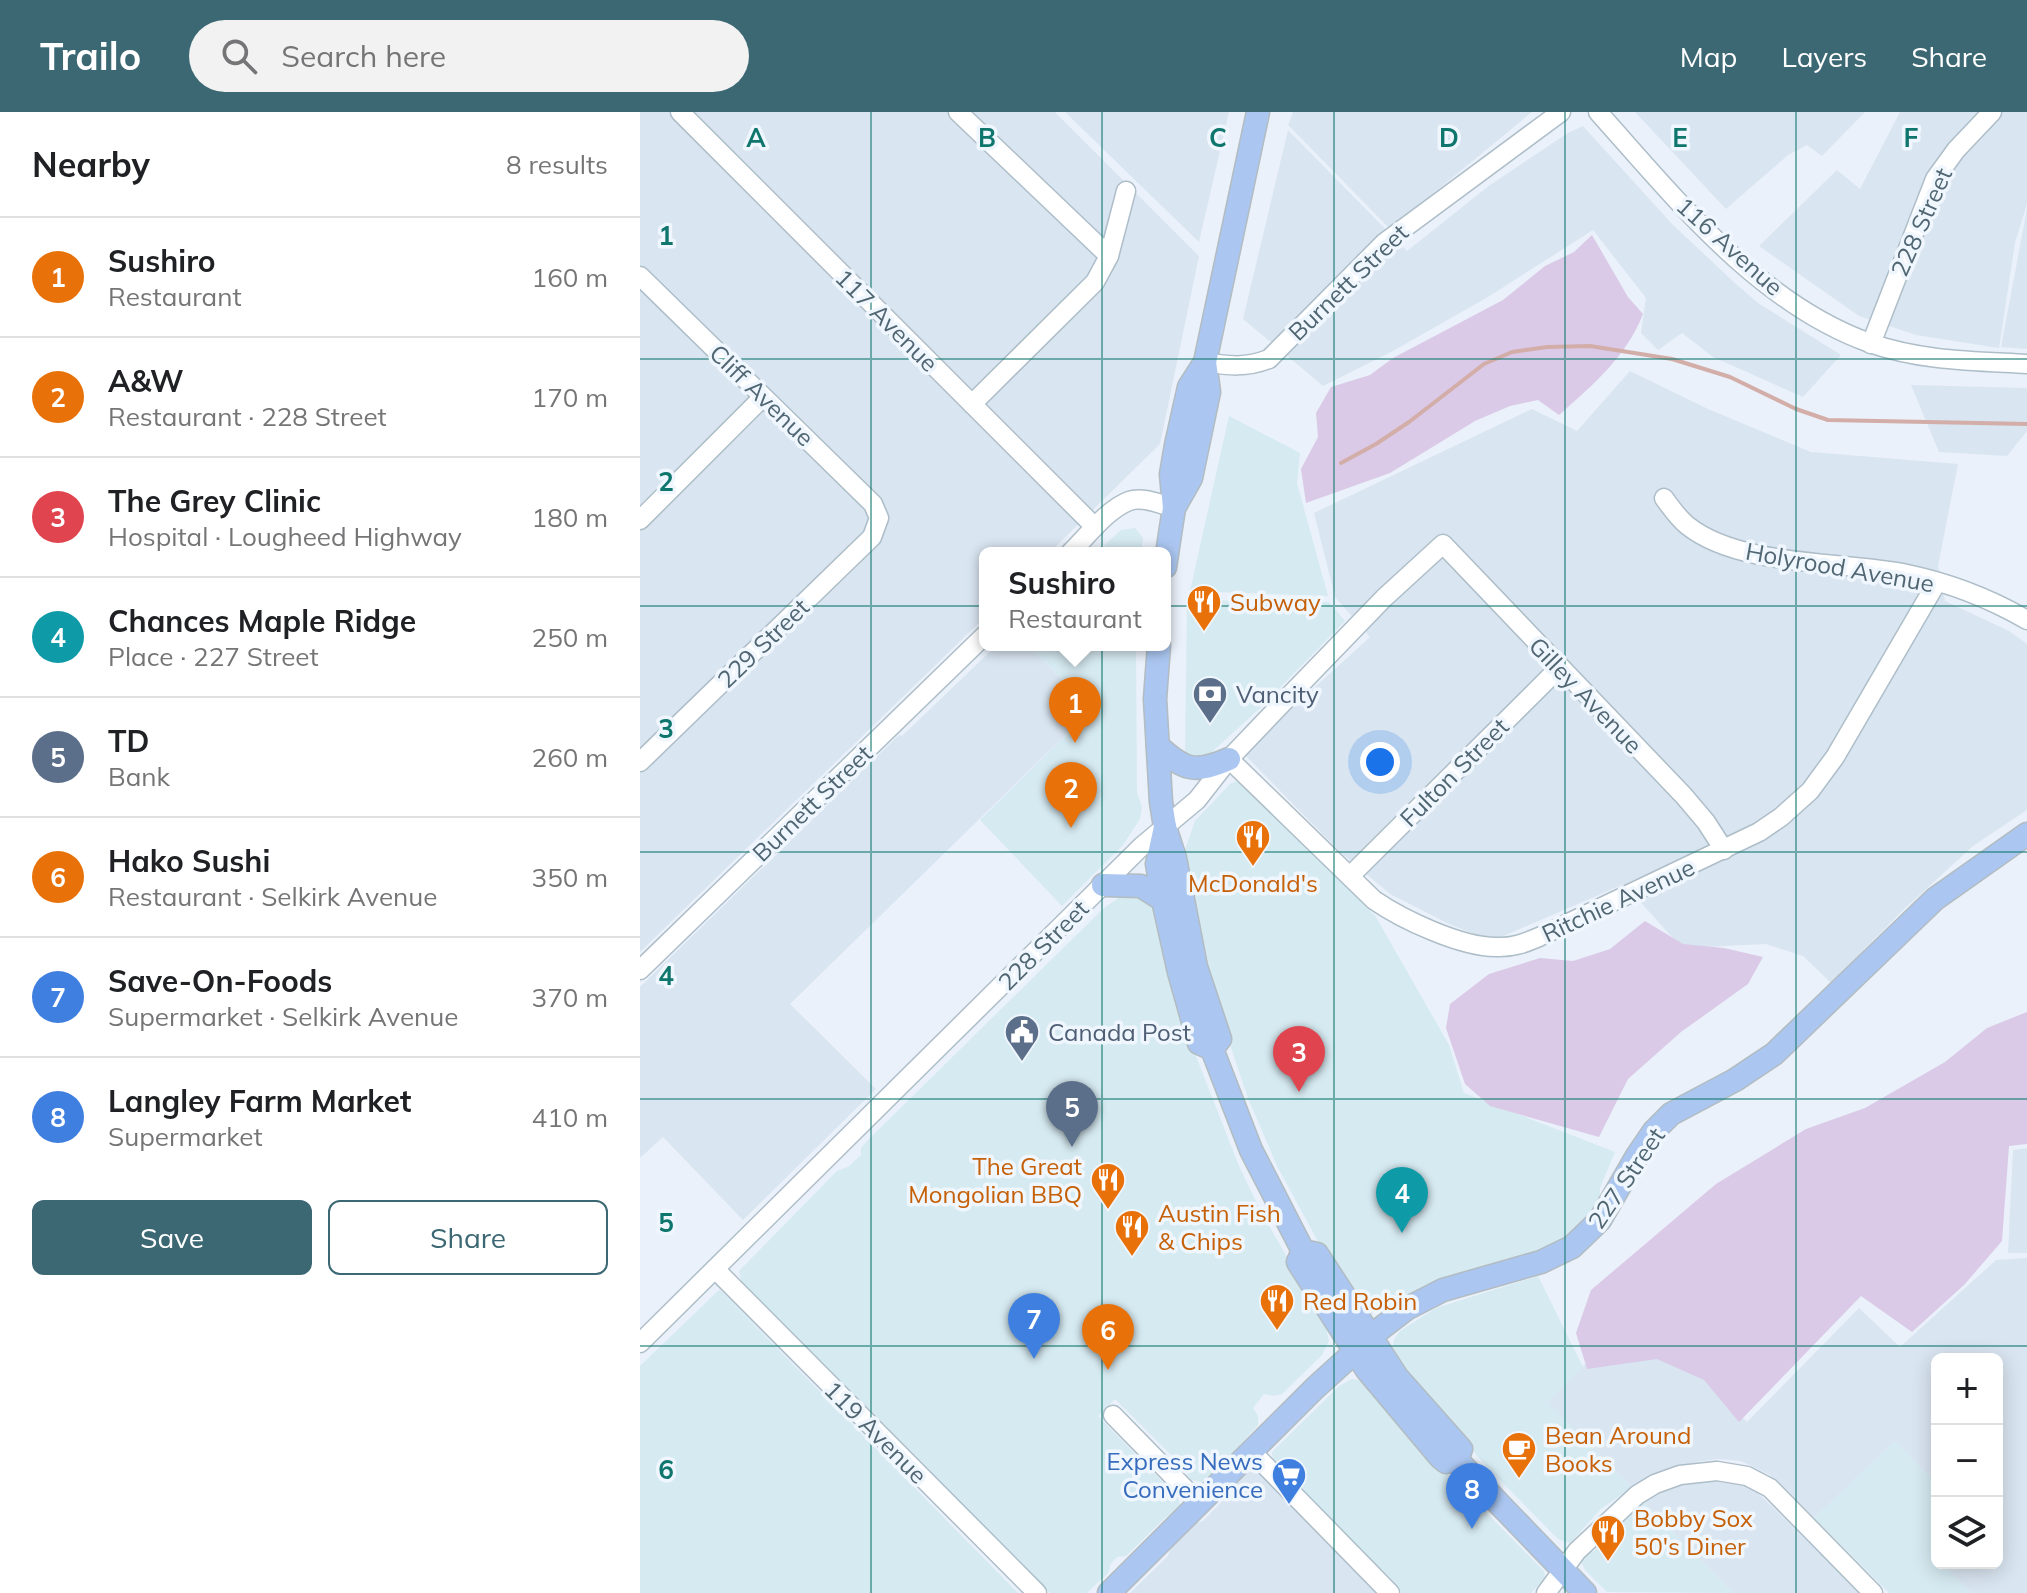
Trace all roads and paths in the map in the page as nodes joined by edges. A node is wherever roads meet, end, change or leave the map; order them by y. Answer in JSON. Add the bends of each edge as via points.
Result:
{"nodes":[{"id":1,"x":958,"y":112,"type":"edge"},
{"id":2,"x":1258,"y":112,"type":"edge"},
{"id":3,"x":1561,"y":112,"type":"edge"},
{"id":4,"x":1598,"y":112,"type":"edge"},
{"id":5,"x":1992,"y":112,"type":"edge"},
{"id":6,"x":688,"y":115,"type":"edge"},
{"id":7,"x":1126,"y":191,"type":"dead end"},
{"id":8,"x":1109,"y":256,"type":"junction"},
{"id":9,"x":642,"y":281,"type":"edge"},
{"id":10,"x":1871,"y":344,"type":"junction"},
{"id":11,"x":1205,"y":362,"type":"junction"},
{"id":12,"x":2027,"y":364,"type":"edge"},
{"id":13,"x":763,"y":397,"type":"junction"},
{"id":14,"x":972,"y":404,"type":"junction"},
{"id":15,"x":1664,"y":498,"type":"dead end"},
{"id":16,"x":1174,"y":508,"type":"junction"},
{"id":17,"x":879,"y":518,"type":"joint"},
{"id":18,"x":640,"y":520,"type":"edge"},
{"id":19,"x":1095,"y":527,"type":"junction"},
{"id":20,"x":1443,"y":544,"type":"joint"},
{"id":21,"x":1076,"y":547,"type":"edge"},
{"id":22,"x":1168,"y":547,"type":"edge"},
{"id":23,"x":1937,"y":582,"type":"junction"},
{"id":24,"x":2027,"y":620,"type":"edge"},
{"id":25,"x":979,"y":641,"type":"edge"},
{"id":26,"x":1159,"y":651,"type":"edge"},
{"id":27,"x":1559,"y":668,"type":"junction"},
{"id":28,"x":1158,"y":746,"type":"junction"},
{"id":29,"x":1229,"y":759,"type":"junction"},
{"id":30,"x":640,"y":762,"type":"edge"},
{"id":31,"x":1165,"y":827,"type":"junction"},
{"id":32,"x":2027,"y":834,"type":"edge"},
{"id":33,"x":1724,"y":850,"type":"junction"},
{"id":34,"x":1350,"y":876,"type":"junction"},
{"id":35,"x":1103,"y":885,"type":"junction"},
{"id":36,"x":1163,"y":900,"type":"junction"},
{"id":37,"x":640,"y":970,"type":"edge"},
{"id":38,"x":1212,"y":1049,"type":"junction"},
{"id":39,"x":715,"y":1269,"type":"junction"},
{"id":40,"x":640,"y":1343,"type":"edge"},
{"id":41,"x":1362,"y":1344,"type":"junction"},
{"id":42,"x":1113,"y":1415,"type":"dead end"},
{"id":43,"x":1251,"y":1451,"type":"junction"},
{"id":44,"x":1200,"y":1504,"type":"junction"},
{"id":45,"x":1563,"y":1570,"type":"junction"},
{"id":46,"x":1037,"y":1593,"type":"edge"},
{"id":47,"x":1109,"y":1593,"type":"edge"},
{"id":48,"x":1390,"y":1593,"type":"edge"},
{"id":49,"x":1546,"y":1593,"type":"edge"},
{"id":50,"x":1585,"y":1593,"type":"edge"},
{"id":51,"x":1873,"y":1593,"type":"edge"}],
"edges":[{"from":1,"to":8,"type":"street"},
{"from":2,"to":11,"type":"main road"},
{"from":3,"to":11,"type":"street","name":"Burnett Street","via":[[1384,243],[1269,359],[1233,367]]},
{"from":4,"to":10,"type":"street","name":"116 Avenue","via":[[1745,266],[1808,312]]},
{"from":5,"to":10,"type":"street","name":"228 Street","via":[[1935,179]]},
{"from":6,"to":14,"type":"street","name":"117 Avenue"},
{"from":7,"to":8,"type":"street"},
{"from":8,"to":14,"type":"street","via":[[1095,282]]},
{"from":9,"to":13,"type":"street","name":"Cliff Avenue"},
{"from":10,"to":12,"type":"street","name":"116 Avenue","via":[[1934,359]]},
{"from":11,"to":16,"type":"main road","via":[[1189,387],[1176,445],[1171,474]]},
{"from":13,"to":17,"type":"street","name":"Cliff Avenue","via":[[873,504]]},
{"from":13,"to":18,"type":"street"},
{"from":14,"to":19,"type":"street","name":"117 Avenue"},
{"from":15,"to":23,"type":"street","name":"Holyrood Avenue","via":[[1688,526],[1735,549]]},
{"from":16,"to":19,"type":"street","via":[[1133,500]]},
{"from":16,"to":22,"type":"main road"},
{"from":17,"to":30,"type":"street","name":"229 Street","via":[[872,537]]},
{"from":19,"to":21,"type":"street"},
{"from":20,"to":27,"type":"street","name":"Gilley Avenue"},
{"from":20,"to":29,"type":"street","name":"228 Street"},
{"from":23,"to":24,"type":"street","name":"Holyrood Avenue","via":[[1976,594]]},
{"from":23,"to":33,"type":"street","name":"Ritchie Avenue","via":[[1819,781],[1770,826]]},
{"from":25,"to":37,"type":"street","name":"Burnett Street"},
{"from":26,"to":28,"type":"main road"},
{"from":27,"to":33,"type":"street","name":"Gilley Avenue","via":[[1697,809]]},
{"from":27,"to":34,"type":"street","name":"Fulton Street"},
{"from":28,"to":29,"type":"main road","via":[[1189,768],[1209,768]]},
{"from":28,"to":31,"type":"main road"},
{"from":29,"to":31,"type":"street","name":"228 Street","via":[[1197,800]]},
{"from":29,"to":34,"type":"street","name":"Ritchie Avenue"},
{"from":31,"to":35,"type":"street","name":"228 Street"},
{"from":31,"to":36,"type":"main road","via":[[1157,864]]},
{"from":31,"to":38,"type":"main road","via":[[1202,989],[1220,1039]]},
{"from":32,"to":41,"type":"main road","name":"227 Street","via":[[1935,899],[1774,1054],[1671,1114],[1637,1156],[1600,1220],[1572,1247],[1541,1262],[1443,1290],[1406,1309]]},
{"from":33,"to":34,"type":"street","name":"Ritchie Avenue","via":[[1514,946],[1474,944],[1437,931],[1387,909]]},
{"from":35,"to":36,"type":"main road","via":[[1141,886]]},
{"from":35,"to":39,"type":"street","name":"228 Street"},
{"from":36,"to":38,"type":"main road","via":[[1199,1043]]},
{"from":38,"to":41,"type":"main road","via":[[1251,1150],[1303,1251],[1298,1262]]},
{"from":39,"to":40,"type":"street","name":"228 Street"},
{"from":39,"to":46,"type":"street","name":"119 Avenue"},
{"from":41,"to":43,"type":"main road","name":"227 Street"},
{"from":41,"to":45,"type":"main road","via":[[1382,1389],[1440,1457],[1457,1460]]},
{"from":42,"to":44,"type":"street"},
{"from":43,"to":44,"type":"main road","name":"227 Street"},
{"from":43,"to":48,"type":"street"},
{"from":44,"to":47,"type":"main road","name":"227 Street"},
{"from":45,"to":49,"type":"street"},
{"from":45,"to":50,"type":"main road"},
{"from":45,"to":51,"type":"street","via":[[1637,1495],[1694,1472],[1717,1471],[1747,1476],[1770,1488]]}]}
